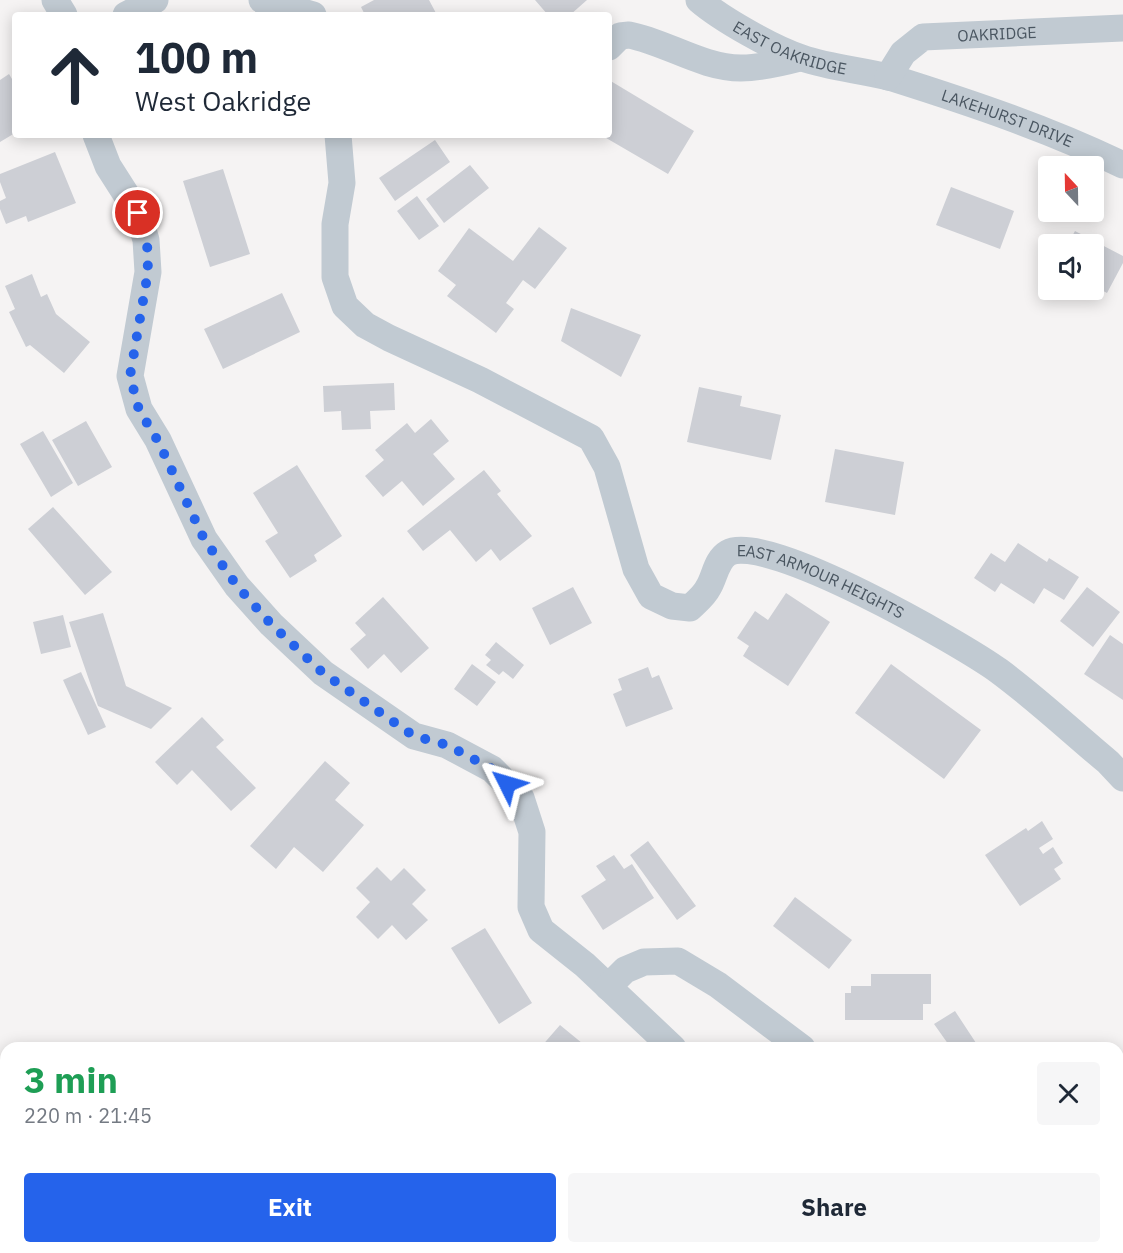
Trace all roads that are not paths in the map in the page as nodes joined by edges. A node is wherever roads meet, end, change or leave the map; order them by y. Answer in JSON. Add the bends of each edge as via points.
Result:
{"nodes":[{"id":1,"x":155,"y":0,"type":"edge"},
{"id":2,"x":262,"y":0,"type":"edge"},
{"id":3,"x":699,"y":0,"type":"edge"},
{"id":4,"x":132,"y":12,"type":"edge"},
{"id":5,"x":304,"y":12,"type":"edge"},
{"id":6,"x":1123,"y":28,"type":"edge"},
{"id":7,"x":612,"y":43,"type":"edge"},
{"id":8,"x":800,"y":58,"type":"junction"},
{"id":9,"x":888,"y":77,"type":"junction"},
{"id":10,"x":97,"y":138,"type":"edge"},
{"id":11,"x":338,"y":138,"type":"edge"},
{"id":12,"x":1123,"y":165,"type":"edge"},
{"id":13,"x":1123,"y":778,"type":"edge"},
{"id":14,"x":608,"y":987,"type":"junction"},
{"id":15,"x":667,"y":1042,"type":"edge"},
{"id":16,"x":794,"y":1042,"type":"edge"}],
"edges":[{"from":1,"to":4,"type":"street"},
{"from":2,"to":5,"type":"street"},
{"from":3,"to":8,"type":"street","name":"EAST OAKRIDGE","via":[[715,14]]},
{"from":6,"to":9,"type":"street","name":"OAKRIDGE","via":[[922,37],[903,52]]},
{"from":7,"to":8,"type":"street","via":[[628,35],[707,62],[738,68]]},
{"from":8,"to":9,"type":"street","name":"EAST OAKRIDGE"},
{"from":9,"to":12,"type":"street","name":"LAKEHURST DRIVE","via":[[1066,137]]},
{"from":10,"to":14,"type":"street","via":[[108,166],[138,213],[147,240],[148,272],[130,376],[139,410],[158,441],[204,539],[237,586],[323,673],[414,736],[447,745],[492,769],[521,798],[532,832],[531,907],[541,930]]},
{"from":11,"to":13,"type":"street","name":"EAST ARMOUR HEIGHTS","via":[[342,183],[335,224],[335,277],[345,306],[365,325],[389,338],[591,438],[607,467],[636,569],[651,596],[672,606],[690,608],[708,590],[717,566],[728,553],[748,548],[781,556],[949,639],[999,672]]},
{"from":14,"to":15,"type":"street"},
{"from":14,"to":16,"type":"street","via":[[625,970],[644,962],[678,961],[718,985]]}]}
